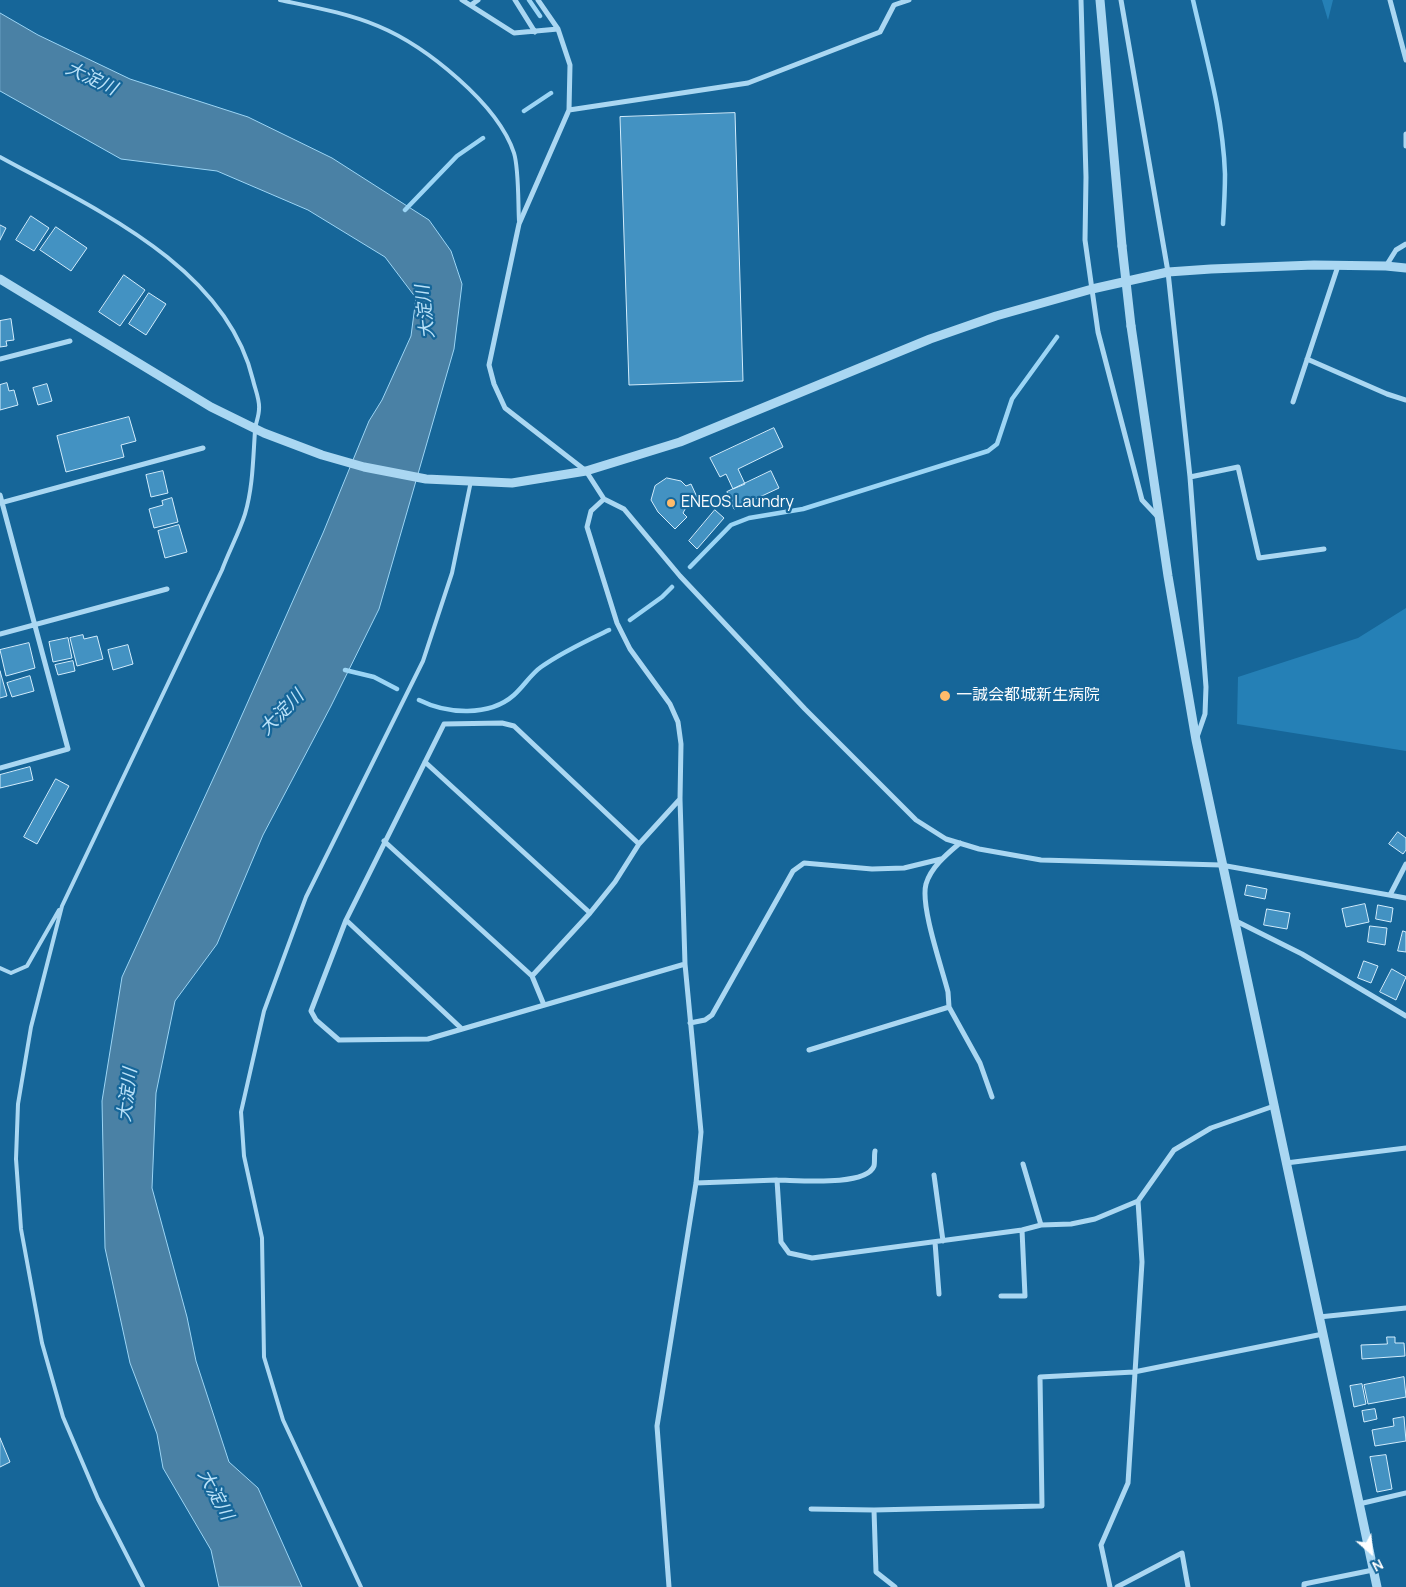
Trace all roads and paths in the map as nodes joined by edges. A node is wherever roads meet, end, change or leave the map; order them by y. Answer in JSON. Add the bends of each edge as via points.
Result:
{"nodes":[{"id":1,"x":280,"y":0,"type":"edge"},
{"id":2,"x":462,"y":0,"type":"edge"},
{"id":3,"x":478,"y":0,"type":"edge"},
{"id":4,"x":516,"y":0,"type":"edge"},
{"id":5,"x":538,"y":0,"type":"edge"},
{"id":6,"x":909,"y":0,"type":"edge"},
{"id":7,"x":1081,"y":0,"type":"edge"},
{"id":8,"x":1100,"y":0,"type":"edge"},
{"id":9,"x":1122,"y":0,"type":"edge"},
{"id":10,"x":1390,"y":0,"type":"edge"},
{"id":11,"x":892,"y":3,"type":"edge"},
{"id":12,"x":471,"y":5,"type":"junction"},
{"id":13,"x":558,"y":29,"type":"junction"},
{"id":14,"x":535,"y":32,"type":"junction"},
{"id":15,"x":1406,"y":60,"type":"edge"},
{"id":16,"x":569,"y":110,"type":"junction"},
{"id":17,"x":1406,"y":134,"type":"edge"},
{"id":18,"x":1406,"y":146,"type":"edge"},
{"id":19,"x":0,"y":157,"type":"edge"},
{"id":20,"x":519,"y":224,"type":"junction"},
{"id":21,"x":1406,"y":244,"type":"edge"},
{"id":22,"x":1338,"y":266,"type":"junction"},
{"id":23,"x":1386,"y":266,"type":"junction"},
{"id":24,"x":1406,"y":268,"type":"edge"},
{"id":25,"x":1168,"y":272,"type":"junction"},
{"id":26,"x":0,"y":278,"type":"edge"},
{"id":27,"x":1092,"y":290,"type":"junction"},
{"id":28,"x":70,"y":341,"type":"dead end"},
{"id":29,"x":0,"y":359,"type":"edge"},
{"id":30,"x":1307,"y":359,"type":"junction"},
{"id":31,"x":1406,"y":400,"type":"edge"},
{"id":32,"x":1293,"y":402,"type":"dead end"},
{"id":33,"x":255,"y":428,"type":"junction"},
{"id":34,"x":203,"y":448,"type":"dead end"},
{"id":35,"x":586,"y":470,"type":"junction"},
{"id":36,"x":1190,"y":477,"type":"junction"},
{"id":37,"x":471,"y":482,"type":"junction"},
{"id":38,"x":0,"y":495,"type":"edge"},
{"id":39,"x":604,"y":499,"type":"junction"},
{"id":40,"x":1,"y":502,"type":"edge"},
{"id":41,"x":1159,"y":518,"type":"junction"},
{"id":42,"x":1324,"y":548,"type":"dead end"},
{"id":43,"x":167,"y":589,"type":"dead end"},
{"id":44,"x":35,"y":624,"type":"junction"},
{"id":45,"x":0,"y":634,"type":"edge"},
{"id":46,"x":1196,"y":740,"type":"junction"},
{"id":47,"x":425,"y":762,"type":"junction"},
{"id":48,"x":0,"y":768,"type":"edge"},
{"id":49,"x":680,"y":799,"type":"junction"},
{"id":50,"x":384,"y":841,"type":"junction"},
{"id":51,"x":639,"y":844,"type":"junction"},
{"id":52,"x":960,"y":844,"type":"junction"},
{"id":53,"x":941,"y":859,"type":"junction"},
{"id":54,"x":1406,"y":864,"type":"edge"},
{"id":55,"x":1221,"y":865,"type":"junction"},
{"id":56,"x":1390,"y":895,"type":"junction"},
{"id":57,"x":1406,"y":898,"type":"edge"},
{"id":58,"x":62,"y":906,"type":"junction"},
{"id":59,"x":590,"y":913,"type":"junction"},
{"id":60,"x":346,"y":920,"type":"junction"},
{"id":61,"x":1234,"y":920,"type":"junction"},
{"id":62,"x":685,"y":964,"type":"junction"},
{"id":63,"x":0,"y":968,"type":"edge"},
{"id":64,"x":532,"y":976,"type":"junction"},
{"id":65,"x":544,"y":1005,"type":"junction"},
{"id":66,"x":949,"y":1007,"type":"junction"},
{"id":67,"x":1406,"y":1016,"type":"edge"},
{"id":68,"x":690,"y":1024,"type":"junction"},
{"id":69,"x":462,"y":1029,"type":"junction"},
{"id":70,"x":809,"y":1050,"type":"dead end"},
{"id":71,"x":992,"y":1097,"type":"dead end"},
{"id":72,"x":1274,"y":1106,"type":"junction"},
{"id":73,"x":1406,"y":1148,"type":"edge"},
{"id":74,"x":874,"y":1151,"type":"dead end"},
{"id":75,"x":1286,"y":1163,"type":"junction"},
{"id":76,"x":1023,"y":1164,"type":"dead end"},
{"id":77,"x":934,"y":1175,"type":"dead end"},
{"id":78,"x":777,"y":1180,"type":"junction"},
{"id":79,"x":696,"y":1183,"type":"junction"},
{"id":80,"x":1138,"y":1202,"type":"junction"},
{"id":81,"x":1041,"y":1225,"type":"junction"},
{"id":82,"x":1022,"y":1230,"type":"junction"},
{"id":83,"x":944,"y":1241,"type":"junction"},
{"id":84,"x":936,"y":1242,"type":"junction"},
{"id":85,"x":939,"y":1294,"type":"dead end"},
{"id":86,"x":1001,"y":1296,"type":"dead end"},
{"id":87,"x":1406,"y":1308,"type":"edge"},
{"id":88,"x":1319,"y":1317,"type":"junction"},
{"id":89,"x":1323,"y":1334,"type":"junction"},
{"id":90,"x":1134,"y":1372,"type":"junction"},
{"id":91,"x":1406,"y":1493,"type":"edge"},
{"id":92,"x":1359,"y":1504,"type":"junction"},
{"id":93,"x":811,"y":1509,"type":"dead end"},
{"id":94,"x":874,"y":1510,"type":"junction"},
{"id":95,"x":1373,"y":1570,"type":"junction"},
{"id":96,"x":143,"y":1587,"type":"edge"},
{"id":97,"x":361,"y":1587,"type":"edge"},
{"id":98,"x":668,"y":1587,"type":"edge"},
{"id":99,"x":895,"y":1587,"type":"edge"},
{"id":100,"x":1110,"y":1587,"type":"edge"},
{"id":101,"x":1117,"y":1587,"type":"edge"},
{"id":102,"x":1188,"y":1587,"type":"edge"},
{"id":103,"x":1304,"y":1587,"type":"edge"},
{"id":104,"x":1377,"y":1587,"type":"edge"}],
"edges":[{"from":1,"to":20,"type":"lane","via":[[379,27],[424,52],[459,79],[496,120],[514,154]]},
{"from":2,"to":12,"type":"street"},
{"from":3,"to":12,"type":"street"},
{"from":4,"to":14,"type":"street"},
{"from":5,"to":13,"type":"street"},
{"from":6,"to":11,"type":"street"},
{"from":7,"to":27,"type":"street","via":[[1086,177],[1084,240]]},
{"from":8,"to":41,"type":"street","bridge":true,"via":[[1131,326]]},
{"from":9,"to":25,"type":"street"},
{"from":10,"to":15,"type":"street"},
{"from":11,"to":16,"type":"street","via":[[880,32],[748,83]]},
{"from":12,"to":14,"type":"street","via":[[514,33]]},
{"from":13,"to":14,"type":"street"},
{"from":13,"to":16,"type":"street","via":[[570,65]]},
{"from":16,"to":20,"type":"street"},
{"from":17,"to":18,"type":"street"},
{"from":19,"to":33,"type":"lane","via":[[122,224],[210,296],[248,359],[259,408]]},
{"from":20,"to":35,"type":"street","via":[[490,365],[494,384],[505,408]]},
{"from":21,"to":23,"type":"street","via":[[1396,250]]},
{"from":22,"to":23,"type":"street"},
{"from":22,"to":25,"type":"street"},
{"from":22,"to":30,"type":"street"},
{"from":23,"to":24,"type":"street"},
{"from":25,"to":27,"type":"street"},
{"from":25,"to":36,"type":"street"},
{"from":26,"to":33,"type":"street","via":[[211,407]]},
{"from":27,"to":35,"type":"street","via":[[996,316],[930,339],[680,442]]},
{"from":27,"to":41,"type":"street","via":[[1098,332],[1142,500]]},
{"from":28,"to":29,"type":"street"},
{"from":30,"to":31,"type":"street"},
{"from":30,"to":32,"type":"street"},
{"from":33,"to":37,"type":"street","via":[[322,455],[364,467],[426,479]]},
{"from":33,"to":58,"type":"lane","via":[[245,513],[222,570]]},
{"from":34,"to":40,"type":"street"},
{"from":35,"to":37,"type":"street","via":[[512,483]]},
{"from":35,"to":39,"type":"street"},
{"from":36,"to":42,"type":"street","via":[[1238,467],[1259,558]]},
{"from":36,"to":46,"type":"street","via":[[1206,687],[1205,714]]},
{"from":37,"to":97,"type":"lane","via":[[452,573],[423,661],[306,897],[264,1011],[241,1112],[244,1156],[262,1238],[264,1357],[283,1420]]},
{"from":38,"to":40,"type":"street"},
{"from":39,"to":49,"type":"street","via":[[591,511],[587,527],[617,623],[630,650],[670,704],[678,722]]},
{"from":39,"to":52,"type":"street","via":[[624,509],[680,576],[805,709],[916,820]]},
{"from":40,"to":44,"type":"street"},
{"from":41,"to":46,"type":"street"},
{"from":43,"to":44,"type":"street"},
{"from":44,"to":45,"type":"street"},
{"from":44,"to":48,"type":"street","via":[[68,749]]},
{"from":46,"to":55,"type":"street"},
{"from":47,"to":50,"type":"street"},
{"from":47,"to":51,"type":"street","via":[[444,724],[502,722],[514,726]]},
{"from":47,"to":59,"type":"street"},
{"from":49,"to":51,"type":"street"},
{"from":49,"to":62,"type":"street"},
{"from":50,"to":60,"type":"street"},
{"from":50,"to":64,"type":"street"},
{"from":51,"to":59,"type":"street"},
{"from":52,"to":53,"type":"street"},
{"from":52,"to":55,"type":"street","via":[[1041,860]]},
{"from":53,"to":66,"type":"street","via":[[926,883],[925,899]]},
{"from":53,"to":68,"type":"street","via":[[904,868],[872,869],[804,863],[793,871],[712,1015]]},
{"from":54,"to":56,"type":"street"},
{"from":55,"to":56,"type":"street"},
{"from":55,"to":61,"type":"street"},
{"from":56,"to":57,"type":"street"},
{"from":58,"to":63,"type":"lane","via":[[27,966],[11,973]]},
{"from":58,"to":96,"type":"lane","via":[[31,1027],[18,1104],[16,1159],[21,1228],[42,1343],[63,1417],[98,1499]]},
{"from":59,"to":64,"type":"street"},
{"from":60,"to":69,"type":"street"},
{"from":60,"to":69,"type":"street","via":[[310,1011],[316,1020],[339,1040],[428,1039]]},
{"from":61,"to":67,"type":"street","via":[[1302,954]]},
{"from":61,"to":72,"type":"street"},
{"from":62,"to":65,"type":"street"},
{"from":62,"to":68,"type":"street"},
{"from":64,"to":65,"type":"street"},
{"from":65,"to":69,"type":"street"},
{"from":66,"to":70,"type":"street"},
{"from":66,"to":71,"type":"street","via":[[980,1063]]},
{"from":68,"to":79,"type":"street","via":[[701,1132]]},
{"from":72,"to":75,"type":"street"},
{"from":72,"to":80,"type":"street","via":[[1210,1128],[1174,1150]]},
{"from":73,"to":75,"type":"street"},
{"from":74,"to":78,"type":"street","via":[[874,1167],[866,1175],[850,1180]]},
{"from":75,"to":88,"type":"street"},
{"from":76,"to":81,"type":"street"},
{"from":77,"to":83,"type":"street"},
{"from":78,"to":79,"type":"street"},
{"from":78,"to":84,"type":"street","via":[[781,1242],[789,1253],[812,1258]]},
{"from":79,"to":98,"type":"street","via":[[657,1426]]},
{"from":80,"to":81,"type":"street","via":[[1095,1219]]},
{"from":80,"to":90,"type":"street","via":[[1142,1262]]},
{"from":81,"to":82,"type":"street"},
{"from":82,"to":83,"type":"street"},
{"from":82,"to":86,"type":"street","via":[[1025,1296]]},
{"from":83,"to":84,"type":"street"},
{"from":84,"to":85,"type":"street"},
{"from":87,"to":88,"type":"street"},
{"from":88,"to":89,"type":"street"},
{"from":89,"to":90,"type":"street"},
{"from":89,"to":92,"type":"street"},
{"from":90,"to":94,"type":"street","via":[[1040,1377],[1042,1506]]},
{"from":90,"to":100,"type":"street","via":[[1128,1483],[1101,1545]]},
{"from":91,"to":92,"type":"street"},
{"from":92,"to":95,"type":"street"},
{"from":93,"to":94,"type":"street"},
{"from":94,"to":99,"type":"street","via":[[876,1572]]},
{"from":95,"to":103,"type":"street","via":[[1304,1584]]},
{"from":95,"to":104,"type":"street"},
{"from":101,"to":102,"type":"street","via":[[1182,1553]]}]}
